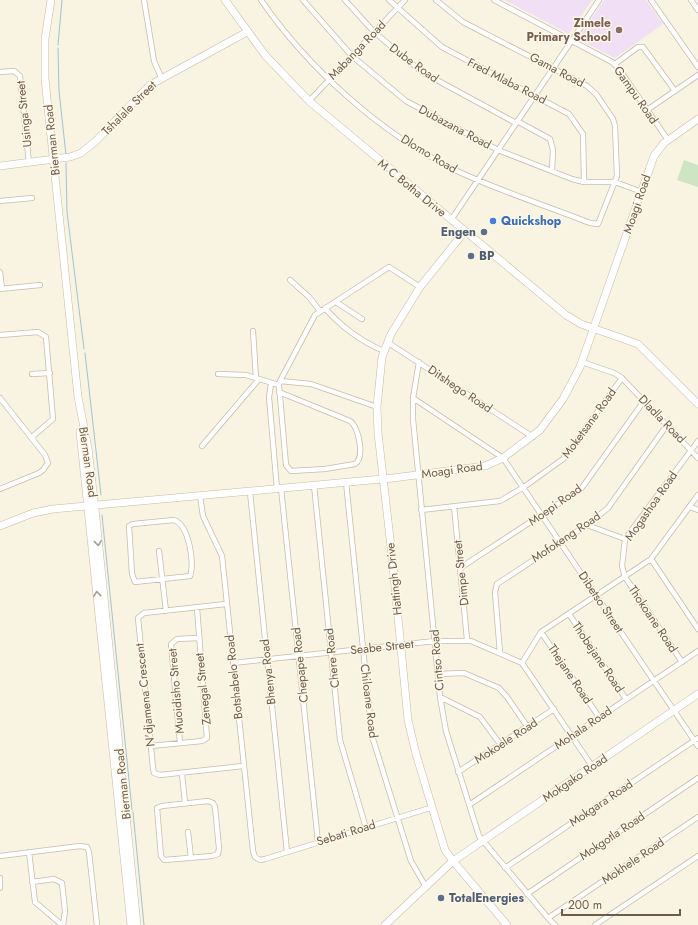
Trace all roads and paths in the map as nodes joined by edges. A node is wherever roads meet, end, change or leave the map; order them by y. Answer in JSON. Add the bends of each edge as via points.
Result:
{"nodes":[{"id":1,"x":50,"y":0,"type":"edge"},
{"id":2,"x":144,"y":0,"type":"edge"},
{"id":3,"x":225,"y":0,"type":"edge"},
{"id":4,"x":261,"y":0,"type":"edge"},
{"id":5,"x":303,"y":0,"type":"edge"},
{"id":6,"x":345,"y":0,"type":"edge"},
{"id":7,"x":389,"y":0,"type":"edge"},
{"id":8,"x":405,"y":0,"type":"edge"},
{"id":9,"x":436,"y":0,"type":"edge"},
{"id":10,"x":494,"y":0,"type":"edge"},
{"id":11,"x":599,"y":0,"type":"edge"},
{"id":12,"x":651,"y":0,"type":"edge"},
{"id":13,"x":691,"y":0,"type":"edge"},
{"id":14,"x":397,"y":9,"type":"junction"},
{"id":15,"x":698,"y":10,"type":"edge"},
{"id":16,"x":247,"y":32,"type":"junction"},
{"id":17,"x":374,"y":32,"type":"junction"},
{"id":18,"x":572,"y":40,"type":"junction"},
{"id":19,"x":352,"y":56,"type":"junction"},
{"id":20,"x":615,"y":64,"type":"junction"},
{"id":21,"x":698,"y":67,"type":"edge"},
{"id":22,"x":553,"y":68,"type":"junction"},
{"id":23,"x":0,"y":72,"type":"edge"},
{"id":24,"x":698,"y":75,"type":"edge"},
{"id":25,"x":161,"y":77,"type":"junction"},
{"id":26,"x":328,"y":80,"type":"junction"},
{"id":27,"x":675,"y":91,"type":"junction"},
{"id":28,"x":534,"y":95,"type":"junction"},
{"id":29,"x":309,"y":101,"type":"junction"},
{"id":30,"x":647,"y":110,"type":"junction"},
{"id":31,"x":698,"y":119,"type":"edge"},
{"id":32,"x":516,"y":122,"type":"junction"},
{"id":33,"x":668,"y":140,"type":"junction"},
{"id":34,"x":498,"y":150,"type":"junction"},
{"id":35,"x":53,"y":160,"type":"junction"},
{"id":36,"x":29,"y":163,"type":"junction"},
{"id":37,"x":0,"y":166,"type":"edge"},
{"id":38,"x":552,"y":171,"type":"junction"},
{"id":39,"x":477,"y":180,"type":"junction"},
{"id":40,"x":584,"y":182,"type":"junction"},
{"id":41,"x":615,"y":182,"type":"junction"},
{"id":42,"x":642,"y":192,"type":"junction"},
{"id":43,"x":32,"y":198,"type":"dead end"},
{"id":44,"x":0,"y":201,"type":"edge"},
{"id":45,"x":451,"y":220,"type":"junction"},
{"id":46,"x":465,"y":231,"type":"junction"},
{"id":47,"x":0,"y":272,"type":"edge"},
{"id":48,"x":290,"y":280,"type":"dead end"},
{"id":49,"x":40,"y":285,"type":"dead end"},
{"id":50,"x":420,"y":287,"type":"junction"},
{"id":51,"x":1,"y":289,"type":"edge"},
{"id":52,"x":336,"y":302,"type":"junction"},
{"id":53,"x":323,"y":309,"type":"junction"},
{"id":54,"x":362,"y":319,"type":"dead end"},
{"id":55,"x":592,"y":328,"type":"junction"},
{"id":56,"x":253,"y":331,"type":"dead end"},
{"id":57,"x":0,"y":335,"type":"edge"},
{"id":58,"x":387,"y":342,"type":"junction"},
{"id":59,"x":384,"y":351,"type":"junction"},
{"id":60,"x":419,"y":362,"type":"junction"},
{"id":61,"x":582,"y":362,"type":"junction"},
{"id":62,"x":50,"y":373,"type":"junction"},
{"id":63,"x":32,"y":374,"type":"dead end"},
{"id":64,"x":218,"y":374,"type":"dead end"},
{"id":65,"x":258,"y":378,"type":"junction"},
{"id":66,"x":622,"y":378,"type":"junction"},
{"id":67,"x":279,"y":383,"type":"junction"},
{"id":68,"x":271,"y":384,"type":"junction"},
{"id":69,"x":279,"y":392,"type":"junction"},
{"id":70,"x":0,"y":398,"type":"edge"},
{"id":71,"x":413,"y":398,"type":"junction"},
{"id":72,"x":644,"y":401,"type":"junction"},
{"id":73,"x":698,"y":404,"type":"edge"},
{"id":74,"x":377,"y":407,"type":"junction"},
{"id":75,"x":667,"y":426,"type":"junction"},
{"id":76,"x":32,"y":437,"type":"junction"},
{"id":77,"x":533,"y":437,"type":"junction"},
{"id":78,"x":698,"y":441,"type":"edge"},
{"id":79,"x":202,"y":446,"type":"dead end"},
{"id":80,"x":691,"y":450,"type":"junction"},
{"id":81,"x":503,"y":458,"type":"junction"},
{"id":82,"x":698,"y":458,"type":"edge"},
{"id":83,"x":418,"y":474,"type":"junction"},
{"id":84,"x":383,"y":478,"type":"junction"},
{"id":85,"x":346,"y":482,"type":"junction"},
{"id":86,"x":314,"y":485,"type":"junction"},
{"id":87,"x":524,"y":487,"type":"junction"},
{"id":88,"x":279,"y":488,"type":"junction"},
{"id":89,"x":0,"y":489,"type":"edge"},
{"id":90,"x":90,"y":491,"type":"junction"},
{"id":91,"x":250,"y":492,"type":"junction"},
{"id":92,"x":698,"y":495,"type":"edge"},
{"id":93,"x":200,"y":496,"type":"junction"},
{"id":94,"x":110,"y":503,"type":"junction"},
{"id":95,"x":91,"y":505,"type":"junction"},
{"id":96,"x":78,"y":506,"type":"junction"},
{"id":97,"x":454,"y":506,"type":"junction"},
{"id":98,"x":690,"y":507,"type":"junction"},
{"id":99,"x":421,"y":510,"type":"junction"},
{"id":100,"x":698,"y":510,"type":"edge"},
{"id":101,"x":543,"y":515,"type":"junction"},
{"id":102,"x":96,"y":518,"type":"junction"},
{"id":103,"x":587,"y":525,"type":"junction"},
{"id":104,"x":0,"y":526,"type":"edge"},
{"id":105,"x":626,"y":539,"type":"junction"},
{"id":106,"x":560,"y":542,"type":"junction"},
{"id":107,"x":159,"y":551,"type":"dead end"},
{"id":108,"x":651,"y":559,"type":"junction"},
{"id":109,"x":460,"y":568,"type":"junction"},
{"id":110,"x":625,"y":577,"type":"junction"},
{"id":111,"x":162,"y":580,"type":"junction"},
{"id":112,"x":597,"y":595,"type":"junction"},
{"id":113,"x":226,"y":604,"type":"junction"},
{"id":114,"x":197,"y":608,"type":"junction"},
{"id":115,"x":166,"y":611,"type":"junction"},
{"id":116,"x":569,"y":614,"type":"junction"},
{"id":117,"x":698,"y":629,"type":"edge"},
{"id":118,"x":542,"y":632,"type":"junction"},
{"id":119,"x":198,"y":638,"type":"junction"},
{"id":120,"x":467,"y":640,"type":"junction"},
{"id":121,"x":435,"y":642,"type":"junction"},
{"id":122,"x":401,"y":646,"type":"junction"},
{"id":123,"x":363,"y":649,"type":"junction"},
{"id":124,"x":698,"y":651,"type":"edge"},
{"id":125,"x":331,"y":653,"type":"junction"},
{"id":126,"x":500,"y":653,"type":"junction"},
{"id":127,"x":299,"y":656,"type":"junction"},
{"id":128,"x":266,"y":659,"type":"junction"},
{"id":129,"x":682,"y":662,"type":"junction"},
{"id":130,"x":233,"y":663,"type":"junction"},
{"id":131,"x":522,"y":663,"type":"junction"},
{"id":132,"x":438,"y":674,"type":"junction"},
{"id":133,"x":653,"y":681,"type":"junction"},
{"id":134,"x":698,"y":694,"type":"edge"},
{"id":135,"x":440,"y":697,"type":"junction"},
{"id":136,"x":626,"y":699,"type":"junction"},
{"id":137,"x":554,"y":709,"type":"junction"},
{"id":138,"x":674,"y":710,"type":"junction"},
{"id":139,"x":599,"y":717,"type":"junction"},
{"id":140,"x":527,"y":726,"type":"junction"},
{"id":141,"x":572,"y":736,"type":"junction"},
{"id":142,"x":696,"y":739,"type":"edge"},
{"id":143,"x":180,"y":743,"type":"junction"},
{"id":144,"x":500,"y":744,"type":"junction"},
{"id":145,"x":151,"y":746,"type":"junction"},
{"id":146,"x":698,"y":746,"type":"edge"},
{"id":147,"x":243,"y":766,"type":"junction"},
{"id":148,"x":592,"y":766,"type":"junction"},
{"id":149,"x":458,"y":772,"type":"junction"},
{"id":150,"x":182,"y":774,"type":"junction"},
{"id":151,"x":698,"y":778,"type":"edge"},
{"id":152,"x":185,"y":803,"type":"junction"},
{"id":153,"x":468,"y":805,"type":"junction"},
{"id":154,"x":433,"y":807,"type":"junction"},
{"id":155,"x":698,"y":817,"type":"edge"},
{"id":156,"x":397,"y":818,"type":"junction"},
{"id":157,"x":366,"y":828,"type":"junction"},
{"id":158,"x":188,"y":832,"type":"dead end"},
{"id":159,"x":482,"y":841,"type":"junction"},
{"id":160,"x":318,"y":842,"type":"junction"},
{"id":161,"x":29,"y":852,"type":"junction"},
{"id":162,"x":287,"y":852,"type":"junction"},
{"id":163,"x":0,"y":856,"type":"edge"},
{"id":164,"x":698,"y":856,"type":"edge"},
{"id":165,"x":191,"y":858,"type":"junction"},
{"id":166,"x":260,"y":860,"type":"joint"},
{"id":167,"x":453,"y":862,"type":"junction"},
{"id":168,"x":505,"y":868,"type":"junction"},
{"id":169,"x":0,"y":878,"type":"edge"},
{"id":170,"x":32,"y":882,"type":"junction"},
{"id":171,"x":426,"y":887,"type":"junction"},
{"id":172,"x":0,"y":888,"type":"edge"},
{"id":173,"x":527,"y":894,"type":"junction"},
{"id":174,"x":548,"y":918,"type":"junction"},
{"id":175,"x":63,"y":925,"type":"edge"},
{"id":176,"x":97,"y":925,"type":"edge"},
{"id":177,"x":131,"y":925,"type":"edge"},
{"id":178,"x":138,"y":925,"type":"edge"},
{"id":179,"x":385,"y":925,"type":"edge"},
{"id":180,"x":507,"y":925,"type":"edge"},
{"id":181,"x":556,"y":925,"type":"edge"},
{"id":182,"x":596,"y":925,"type":"edge"}],
"edges":[{"from":1,"to":35,"type":"street","name":"Bierman Road","via":[[44,62]]},
{"from":2,"to":25,"type":"street","via":[[154,61]]},
{"from":3,"to":16,"type":"street","name":"M C Botha Drive"},
{"from":4,"to":26,"type":"street","name":"Dlomo Road","via":[[283,31]]},
{"from":5,"to":19,"type":"street","name":"Dubazana Road"},
{"from":6,"to":17,"type":"street","name":"Dube Road"},
{"from":7,"to":14,"type":"street","name":"Fred Mlaba Road"},
{"from":8,"to":14,"type":"street","name":"Mabanga Road"},
{"from":9,"to":22,"type":"street","name":"Gama Road","via":[[463,22]]},
{"from":10,"to":18,"type":"street","name":"Gampu Road"},
{"from":11,"to":18,"type":"street"},
{"from":12,"to":21,"type":"street"},
{"from":13,"to":15,"type":"street"},
{"from":14,"to":17,"type":"street","name":"Mabanga Road"},
{"from":14,"to":28,"type":"street","name":"Fred Mlaba Road","via":[[446,49]]},
{"from":16,"to":25,"type":"street","name":"Tshalale Street"},
{"from":16,"to":29,"type":"street","name":"M C Botha Drive","via":[[274,66]]},
{"from":17,"to":19,"type":"street","name":"Mabanga Road"},
{"from":17,"to":32,"type":"street","name":"Dube Road","via":[[426,75]]},
{"from":18,"to":20,"type":"street","name":"Gampu Road"},
{"from":18,"to":22,"type":"street"},
{"from":19,"to":26,"type":"street","name":"Mabanga Road"},
{"from":19,"to":34,"type":"street","name":"Dubazana Road","via":[[406,101]]},
{"from":20,"to":27,"type":"street","via":[[638,47],[643,47]]},
{"from":20,"to":30,"type":"street","name":"Gampu Road"},
{"from":22,"to":28,"type":"street"},
{"from":22,"to":41,"type":"street","name":"Gama Road","via":[[590,88],[613,119],[617,173]]},
{"from":23,"to":36,"type":"street","name":"Usinga Street","via":[[17,72],[20,76]]},
{"from":24,"to":27,"type":"street"},
{"from":25,"to":35,"type":"street","name":"Tshalale Street","via":[[145,88],[85,151]]},
{"from":26,"to":29,"type":"street","name":"Mabanga Road"},
{"from":26,"to":39,"type":"street","name":"Dlomo Road","via":[[401,138]]},
{"from":27,"to":30,"type":"street"},
{"from":28,"to":32,"type":"street"},
{"from":28,"to":40,"type":"street","name":"Fred Mlaba Road","via":[[567,112],[581,129]]},
{"from":29,"to":45,"type":"street","name":"M C Botha Drive"},
{"from":30,"to":33,"type":"street","name":"Gampu Road"},
{"from":31,"to":33,"type":"street","name":"Moagi Road"},
{"from":32,"to":34,"type":"street"},
{"from":32,"to":38,"type":"street","name":"Dube Road","via":[[552,142]]},
{"from":33,"to":42,"type":"street","name":"Moagi Road","via":[[654,156]]},
{"from":34,"to":38,"type":"street","name":"Dubazana Road"},
{"from":34,"to":39,"type":"street"},
{"from":35,"to":36,"type":"street","name":"Tshalale Street"},
{"from":35,"to":90,"type":"street","name":"Bierman Road","via":[[78,397],[88,448]]},
{"from":36,"to":37,"type":"street","name":"Tshalale Street"},
{"from":38,"to":40,"type":"street","name":"Dubazana Road"},
{"from":39,"to":41,"type":"street","name":"Dlomo Road","via":[[596,224],[600,221]]},
{"from":39,"to":45,"type":"street"},
{"from":40,"to":41,"type":"street","name":"Dubazana Road"},
{"from":41,"to":42,"type":"street","name":"Dubazana Road"},
{"from":42,"to":55,"type":"street","name":"Moagi Road"},
{"from":43,"to":44,"type":"street"},
{"from":45,"to":46,"type":"street","name":"M C Botha Drive"},
{"from":46,"to":50,"type":"street","name":"Hattingh Drive"},
{"from":46,"to":55,"type":"street","name":"M C Botha Drive","via":[[560,311]]},
{"from":47,"to":51,"type":"street"},
{"from":48,"to":53,"type":"street"},
{"from":49,"to":51,"type":"street"},
{"from":50,"to":52,"type":"street","via":[[389,267]]},
{"from":50,"to":58,"type":"street","name":"Hattingh Drive"},
{"from":52,"to":53,"type":"street"},
{"from":52,"to":54,"type":"street"},
{"from":53,"to":59,"type":"street","via":[[362,341]]},
{"from":53,"to":67,"type":"street","via":[[310,324]]},
{"from":55,"to":61,"type":"street","name":"Moagi Road"},
{"from":55,"to":73,"type":"street","name":"M C Botha Drive","via":[[641,346]]},
{"from":56,"to":65,"type":"street"},
{"from":57,"to":62,"type":"street","via":[[34,332],[44,334]]},
{"from":58,"to":59,"type":"street","name":"Hattingh Drive"},
{"from":58,"to":60,"type":"street","name":"Ditshego Road"},
{"from":59,"to":74,"type":"street","name":"Hattingh Drive"},
{"from":60,"to":71,"type":"street","name":"Cintso Road"},
{"from":60,"to":77,"type":"street","name":"Ditshego Road"},
{"from":61,"to":66,"type":"street","name":"Dladla Road"},
{"from":61,"to":77,"type":"street","name":"Moagi Road","via":[[559,406]]},
{"from":62,"to":63,"type":"street"},
{"from":62,"to":76,"type":"street","via":[[54,419]]},
{"from":64,"to":65,"type":"street","via":[[246,374]]},
{"from":65,"to":68,"type":"street"},
{"from":65,"to":79,"type":"street"},
{"from":66,"to":72,"type":"street","name":"Dladla Road"},
{"from":66,"to":87,"type":"street","name":"Moketsane Road","via":[[563,460]]},
{"from":67,"to":68,"type":"street"},
{"from":67,"to":69,"type":"street"},
{"from":67,"to":74,"type":"street","via":[[311,384]]},
{"from":68,"to":88,"type":"street","name":"Chepape Road","via":[[269,397]]},
{"from":69,"to":69,"type":"street","via":[[288,469],[325,469],[357,463],[360,458],[360,442],[353,423]]},
{"from":70,"to":76,"type":"street"},
{"from":71,"to":81,"type":"street"},
{"from":71,"to":83,"type":"street","name":"Cintso Road"},
{"from":72,"to":75,"type":"street","name":"Dladla Road"},
{"from":72,"to":101,"type":"street","name":"Moepi Road","via":[[584,486]]},
{"from":74,"to":84,"type":"street","name":"Hattingh Drive"},
{"from":75,"to":80,"type":"street","name":"Dladla Road"},
{"from":75,"to":103,"type":"street","name":"Mofokeng Road","via":[[610,506]]},
{"from":76,"to":89,"type":"street","via":[[48,463],[39,473]]},
{"from":77,"to":81,"type":"street","name":"Moagi Road"},
{"from":78,"to":80,"type":"street","name":"Mogashoa Road"},
{"from":80,"to":82,"type":"street","name":"Dladla Road"},
{"from":80,"to":105,"type":"street","name":"Mogashoa Road"},
{"from":81,"to":83,"type":"street","name":"Moagi Road","via":[[476,468]]},
{"from":81,"to":87,"type":"street","name":"Dibetso Street"},
{"from":83,"to":84,"type":"street","name":"Moagi Road"},
{"from":83,"to":99,"type":"street","name":"Cintso Road"},
{"from":84,"to":85,"type":"street","name":"Moagi Road"},
{"from":84,"to":122,"type":"street","name":"Hattingh Drive"},
{"from":85,"to":86,"type":"street","name":"Moagi Road"},
{"from":85,"to":123,"type":"street","name":"Chiloane Road"},
{"from":86,"to":88,"type":"street","name":"Moagi Road"},
{"from":86,"to":125,"type":"street","name":"Chere Road"},
{"from":87,"to":97,"type":"street","name":"Moketsane Road","via":[[500,501]]},
{"from":87,"to":101,"type":"street","name":"Dibetso Street"},
{"from":88,"to":91,"type":"street","name":"Moagi Road"},
{"from":88,"to":127,"type":"street","name":"Chepape Road"},
{"from":90,"to":94,"type":"street"},
{"from":90,"to":95,"type":"street","name":"Bierman Road"},
{"from":90,"to":96,"type":"street"},
{"from":91,"to":93,"type":"street","name":"Moagi Road"},
{"from":91,"to":128,"type":"street","name":"Bhenya Road"},
{"from":92,"to":98,"type":"street"},
{"from":93,"to":94,"type":"street","name":"Moagi Road"},
{"from":93,"to":113,"type":"street","name":"Botshabelo Road","via":[[203,516],[221,551]]},
{"from":94,"to":95,"type":"street","name":"Moagi Road"},
{"from":94,"to":102,"type":"street"},
{"from":95,"to":96,"type":"street","name":"Moagi Road"},
{"from":95,"to":102,"type":"street","name":"Bierman Road"},
{"from":177,"to":95,"type":"street","name":"Bierman Road","one_way":true},
{"from":96,"to":104,"type":"street","name":"Moagi Road","via":[[38,512]]},
{"from":97,"to":99,"type":"street","name":"Moketsane Road"},
{"from":97,"to":109,"type":"street","name":"Dimpe Street"},
{"from":98,"to":100,"type":"street"},
{"from":98,"to":108,"type":"street"},
{"from":99,"to":121,"type":"street","name":"Cintso Road"},
{"from":101,"to":106,"type":"street","name":"Dibetso Street"},
{"from":101,"to":109,"type":"street","name":"Moepi Road"},
{"from":102,"to":178,"type":"street","name":"Bierman Road","one_way":true},
{"from":103,"to":105,"type":"street"},
{"from":103,"to":106,"type":"street","name":"Mofokeng Road"},
{"from":105,"to":110,"type":"street","name":"Mogashoa Road","via":[[622,566]]},
{"from":106,"to":112,"type":"street","name":"Dibetso Street"},
{"from":106,"to":126,"type":"street","name":"Mofokeng Road","via":[[496,586]]},
{"from":107,"to":111,"type":"street"},
{"from":108,"to":110,"type":"street"},
{"from":108,"to":117,"type":"street"},
{"from":109,"to":120,"type":"street","name":"Dimpe Street"},
{"from":110,"to":112,"type":"street"},
{"from":110,"to":129,"type":"street","name":"Thokoane Road"},
{"from":111,"to":111,"type":"street","via":[[136,583],[133,581],[128,540],[130,525],[174,520],[181,525],[188,540],[191,575]]},
{"from":111,"to":115,"type":"street"},
{"from":112,"to":116,"type":"street"},
{"from":112,"to":133,"type":"street","name":"Dibetso Street"},
{"from":113,"to":114,"type":"street","name":"N'djamena Crescent"},
{"from":113,"to":130,"type":"street","name":"Botshabelo Road"},
{"from":114,"to":115,"type":"street","name":"N'djamena Crescent"},
{"from":114,"to":119,"type":"street","name":"Zenegal Street"},
{"from":115,"to":145,"type":"street","name":"N'djamena Crescent","via":[[144,613],[138,620]]},
{"from":116,"to":118,"type":"street"},
{"from":116,"to":136,"type":"street","name":"Thobejane Road"},
{"from":118,"to":131,"type":"street"},
{"from":118,"to":139,"type":"street","name":"Thejane Road"},
{"from":119,"to":143,"type":"street","name":"Muoidisho Street","via":[[177,639],[171,644]]},
{"from":119,"to":143,"type":"street","name":"Zenegal Street","via":[[208,736],[202,741]]},
{"from":120,"to":121,"type":"street","name":"Seabe Street"},
{"from":120,"to":126,"type":"street","name":"Seabe Street"},
{"from":121,"to":122,"type":"street","name":"Seabe Street"},
{"from":121,"to":132,"type":"street","name":"Cintso Road"},
{"from":122,"to":123,"type":"street","name":"Seabe Street"},
{"from":122,"to":154,"type":"street","name":"Hattingh Drive","via":[[410,730]]},
{"from":123,"to":125,"type":"street","name":"Seabe Street"},
{"from":123,"to":156,"type":"street","name":"Chiloane Road","via":[[372,736]]},
{"from":124,"to":129,"type":"street","name":"Mohala Road"},
{"from":125,"to":127,"type":"street","name":"Seabe Street"},
{"from":125,"to":157,"type":"street","name":"Chere Road","via":[[340,740]]},
{"from":126,"to":131,"type":"street","name":"Seabe Street"},
{"from":127,"to":128,"type":"street","name":"Seabe Street"},
{"from":127,"to":160,"type":"street","name":"Chepape Road"},
{"from":128,"to":130,"type":"street","name":"Seabe Street"},
{"from":128,"to":162,"type":"street","name":"Bhenya Road"},
{"from":129,"to":133,"type":"street","name":"Mohala Road"},
{"from":130,"to":147,"type":"street","name":"Botshabelo Road"},
{"from":131,"to":137,"type":"street"},
{"from":132,"to":135,"type":"street","name":"Cintso Road"},
{"from":132,"to":140,"type":"street","via":[[464,674],[499,688]]},
{"from":133,"to":136,"type":"street","name":"Mohala Road"},
{"from":133,"to":138,"type":"street","name":"Dibetso Street"},
{"from":134,"to":138,"type":"street","name":"Mokgako Road"},
{"from":135,"to":144,"type":"street","via":[[480,717]]},
{"from":135,"to":149,"type":"street","name":"Cintso Road","via":[[446,731]]},
{"from":136,"to":139,"type":"street","name":"Mohala Road"},
{"from":137,"to":140,"type":"street","name":"Mokoele Road"},
{"from":137,"to":141,"type":"street"},
{"from":138,"to":142,"type":"street","name":"Dibetso Street"},
{"from":138,"to":148,"type":"street","name":"Mokgako Road"},
{"from":139,"to":141,"type":"street","name":"Mohala Road"},
{"from":140,"to":144,"type":"street","name":"Mokoele Road"},
{"from":141,"to":148,"type":"street"},
{"from":141,"to":153,"type":"street","name":"Mohala Road"},
{"from":142,"to":146,"type":"street","name":"Dibetso Street"},
{"from":142,"to":168,"type":"street","name":"Mokgara Road"},
{"from":143,"to":145,"type":"street","name":"Zenegal Street"},
{"from":144,"to":149,"type":"street","name":"Mokoele Road"},
{"from":145,"to":150,"type":"street","name":"N'djamena Crescent","via":[[153,770],[156,774]]},
{"from":147,"to":150,"type":"street","name":"N'djamena Crescent"},
{"from":147,"to":166,"type":"street","name":"Botshabelo Road","via":[[252,851]]},
{"from":148,"to":159,"type":"street","name":"Mokgako Road"},
{"from":149,"to":153,"type":"street","name":"Cintso Road"},
{"from":150,"to":152,"type":"street"},
{"from":151,"to":173,"type":"street","name":"Mokgotla Road"},
{"from":152,"to":165,"type":"street","via":[[210,801],[215,807],[218,854]]},
{"from":152,"to":165,"type":"street","via":[[157,808],[160,849],[164,860]]},
{"from":153,"to":159,"type":"street","name":"Cintso Road"},
{"from":154,"to":156,"type":"street","name":"Sebati Road"},
{"from":154,"to":167,"type":"street","name":"Hattingh Drive","via":[[445,850]]},
{"from":155,"to":174,"type":"street","name":"Mokhele Road"},
{"from":156,"to":157,"type":"street","name":"Sebati Road"},
{"from":156,"to":171,"type":"street","name":"Chiloane Road","via":[[413,867]]},
{"from":157,"to":160,"type":"street","name":"Sebati Road"},
{"from":158,"to":165,"type":"street"},
{"from":159,"to":167,"type":"street","name":"Mokgako Road"},
{"from":159,"to":168,"type":"street","name":"Cintso Road"},
{"from":160,"to":162,"type":"street","name":"Sebati Road"},
{"from":161,"to":163,"type":"street"},
{"from":161,"to":170,"type":"street"},
{"from":161,"to":176,"type":"street","via":[[80,846],[87,848],[90,852]]},
{"from":162,"to":166,"type":"street","name":"Sebati Road"},
{"from":164,"to":182,"type":"street"},
{"from":167,"to":171,"type":"street","name":"Mokgako Road"},
{"from":167,"to":180,"type":"street","name":"Hattingh Drive"},
{"from":168,"to":173,"type":"street","name":"Cintso Road"},
{"from":169,"to":172,"type":"street"},
{"from":170,"to":175,"type":"street","via":[[35,902]]},
{"from":170,"to":175,"type":"street","via":[[60,881],[63,886],[65,911]]},
{"from":171,"to":179,"type":"street","name":"Mokgako Road"},
{"from":173,"to":174,"type":"street","name":"Cintso Road"},
{"from":174,"to":181,"type":"street","name":"Cintso Road"}]}
